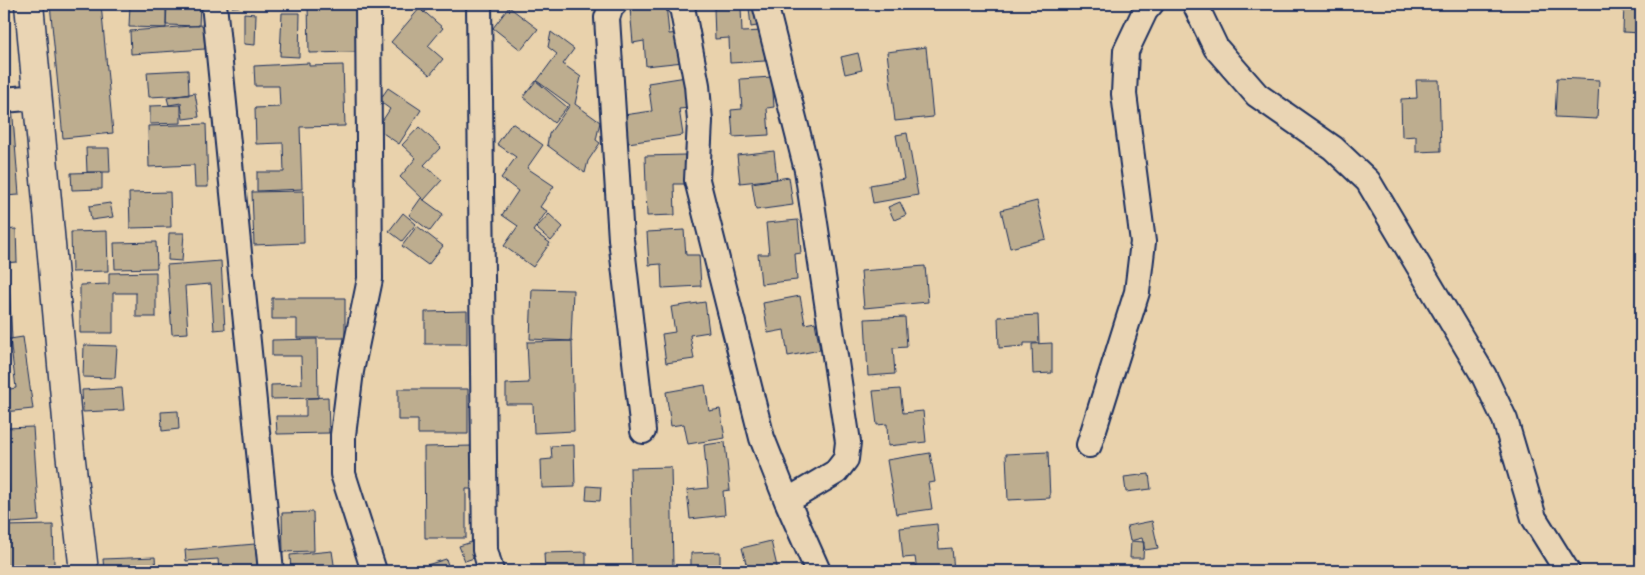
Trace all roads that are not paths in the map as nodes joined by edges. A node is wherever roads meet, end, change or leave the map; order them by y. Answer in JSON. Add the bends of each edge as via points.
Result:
{"nodes":[{"id":1,"x":28,"y":4,"type":"edge"},
{"id":2,"x":214,"y":4,"type":"edge"},
{"id":3,"x":368,"y":4,"type":"edge"},
{"id":4,"x":479,"y":4,"type":"edge"},
{"id":5,"x":614,"y":4,"type":"edge"},
{"id":6,"x":679,"y":4,"type":"edge"},
{"id":7,"x":765,"y":4,"type":"edge"},
{"id":8,"x":1151,"y":4,"type":"edge"},
{"id":9,"x":1196,"y":4,"type":"edge"},
{"id":10,"x":38,"y":97,"type":"junction"},
{"id":11,"x":4,"y":100,"type":"edge"},
{"id":12,"x":643,"y":432,"type":"dead end"},
{"id":13,"x":1089,"y":444,"type":"dead end"},
{"id":14,"x":787,"y":501,"type":"junction"},
{"id":15,"x":84,"y":571,"type":"edge"},
{"id":16,"x":271,"y":571,"type":"edge"},
{"id":17,"x":374,"y":571,"type":"edge"},
{"id":18,"x":491,"y":571,"type":"edge"},
{"id":19,"x":818,"y":571,"type":"edge"},
{"id":20,"x":1566,"y":571,"type":"edge"}],
"edges":[{"from":1,"to":10,"type":"main road"},
{"from":2,"to":16,"type":"street"},
{"from":3,"to":17,"type":"street","via":[[370,279],[351,371],[344,435],[344,474]]},
{"from":4,"to":18,"type":"street","via":[[485,550]]},
{"from":5,"to":12,"type":"street","via":[[607,18],[621,239]]},
{"from":6,"to":14,"type":"street","via":[[697,85],[700,121],[697,180],[762,438]]},
{"from":7,"to":14,"type":"street","via":[[807,170],[848,442],[846,459],[836,472]]},
{"from":8,"to":13,"type":"street","via":[[1126,51],[1124,94],[1143,242],[1138,292]]},
{"from":9,"to":20,"type":"street","via":[[1216,48],[1257,95],[1333,148],[1368,181],[1484,376],[1505,420],[1534,518]]},
{"from":10,"to":11,"type":"street"},
{"from":10,"to":15,"type":"main road"},
{"from":14,"to":19,"type":"street"}]}
